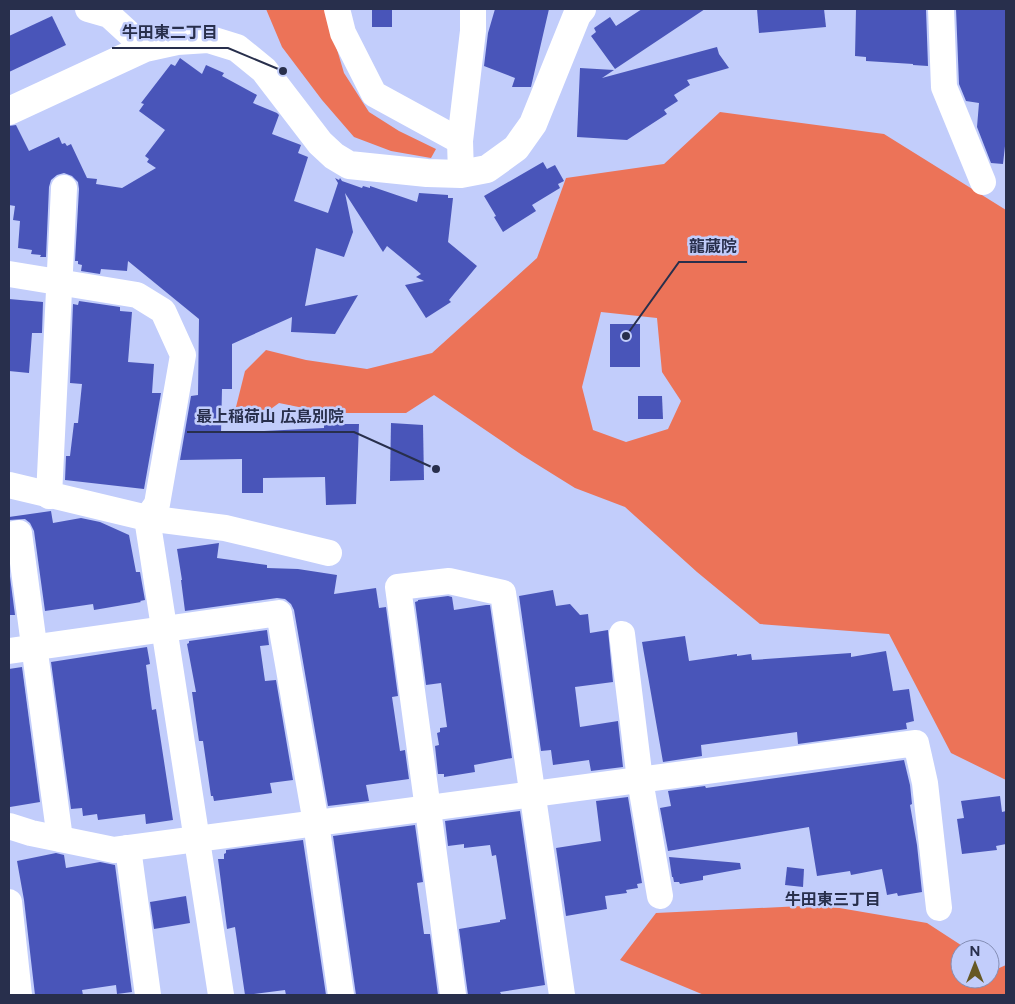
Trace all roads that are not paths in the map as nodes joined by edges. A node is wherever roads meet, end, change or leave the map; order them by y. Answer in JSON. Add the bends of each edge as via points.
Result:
{"nodes":[{"id":1,"x":337,"y":9,"type":"edge"},
{"id":2,"x":473,"y":9,"type":"edge"},
{"id":3,"x":582,"y":9,"type":"edge"},
{"id":4,"x":941,"y":9,"type":"edge"},
{"id":5,"x":102,"y":11,"type":"edge"},
{"id":6,"x":145,"y":48,"type":"junction"},
{"id":7,"x":9,"y":111,"type":"edge"},
{"id":8,"x":460,"y":141,"type":"junction"},
{"id":9,"x":461,"y":174,"type":"junction"},
{"id":10,"x":983,"y":182,"type":"dead end"},
{"id":11,"x":64,"y":188,"type":"dead end"},
{"id":12,"x":9,"y":274,"type":"edge"},
{"id":13,"x":61,"y":281,"type":"junction"},
{"id":14,"x":9,"y":485,"type":"edge"},
{"id":15,"x":49,"y":496,"type":"junction"},
{"id":16,"x":147,"y":518,"type":"junction"},
{"id":17,"x":9,"y":535,"type":"edge"},
{"id":18,"x":329,"y":553,"type":"dead end"},
{"id":19,"x":164,"y":629,"type":"junction"},
{"id":20,"x":622,"y":634,"type":"dead end"},
{"id":21,"x":34,"y":648,"type":"junction"},
{"id":22,"x":9,"y":651,"type":"edge"},
{"id":23,"x":640,"y":780,"type":"junction"},
{"id":24,"x":532,"y":794,"type":"junction"},
{"id":25,"x":428,"y":808,"type":"junction"},
{"id":26,"x":316,"y":823,"type":"junction"},
{"id":27,"x":9,"y":826,"type":"edge"},
{"id":28,"x":60,"y":838,"type":"junction"},
{"id":29,"x":196,"y":838,"type":"junction"},
{"id":30,"x":128,"y":848,"type":"junction"},
{"id":31,"x":660,"y":896,"type":"dead end"},
{"id":32,"x":9,"y":902,"type":"edge"},
{"id":33,"x":939,"y":908,"type":"dead end"},
{"id":34,"x":19,"y":995,"type":"edge"},
{"id":35,"x":148,"y":995,"type":"edge"},
{"id":36,"x":221,"y":995,"type":"edge"},
{"id":37,"x":341,"y":995,"type":"edge"},
{"id":38,"x":453,"y":995,"type":"edge"},
{"id":39,"x":562,"y":995,"type":"edge"}],
"edges":[{"from":1,"to":8,"type":"street","via":[[343,33],[374,94]]},
{"from":2,"to":8,"type":"street"},
{"from":3,"to":9,"type":"street","via":[[533,124],[516,148],[487,169]]},
{"from":4,"to":10,"type":"street","via":[[944,87]]},
{"from":5,"to":6,"type":"street"},
{"from":6,"to":7,"type":"street"},
{"from":6,"to":9,"type":"street","via":[[208,38],[237,48],[264,70],[320,143],[349,165]]},
{"from":8,"to":9,"type":"street"},
{"from":11,"to":13,"type":"street"},
{"from":12,"to":13,"type":"street"},
{"from":13,"to":15,"type":"street"},
{"from":13,"to":16,"type":"street","via":[[137,295],[163,311],[183,355],[157,504]]},
{"from":14,"to":15,"type":"street"},
{"from":15,"to":16,"type":"street"},
{"from":16,"to":18,"type":"street","via":[[226,528]]},
{"from":16,"to":19,"type":"street"},
{"from":17,"to":21,"type":"street","via":[[19,534]]},
{"from":19,"to":21,"type":"street"},
{"from":19,"to":26,"type":"street","via":[[279,613]]},
{"from":19,"to":29,"type":"street"},
{"from":20,"to":23,"type":"street"},
{"from":21,"to":22,"type":"street"},
{"from":21,"to":28,"type":"street"},
{"from":23,"to":24,"type":"street"},
{"from":23,"to":31,"type":"street"},
{"from":23,"to":33,"type":"street","via":[[916,743],[925,783]]},
{"from":24,"to":25,"type":"street"},
{"from":24,"to":25,"type":"street","via":[[503,593],[449,581],[398,587]]},
{"from":24,"to":39,"type":"street"},
{"from":25,"to":26,"type":"street"},
{"from":25,"to":38,"type":"street"},
{"from":26,"to":29,"type":"street"},
{"from":26,"to":37,"type":"street"},
{"from":27,"to":28,"type":"street"},
{"from":28,"to":30,"type":"street","via":[[114,850]]},
{"from":29,"to":30,"type":"street"},
{"from":29,"to":36,"type":"street"},
{"from":30,"to":35,"type":"street"},
{"from":32,"to":34,"type":"street"}]}
